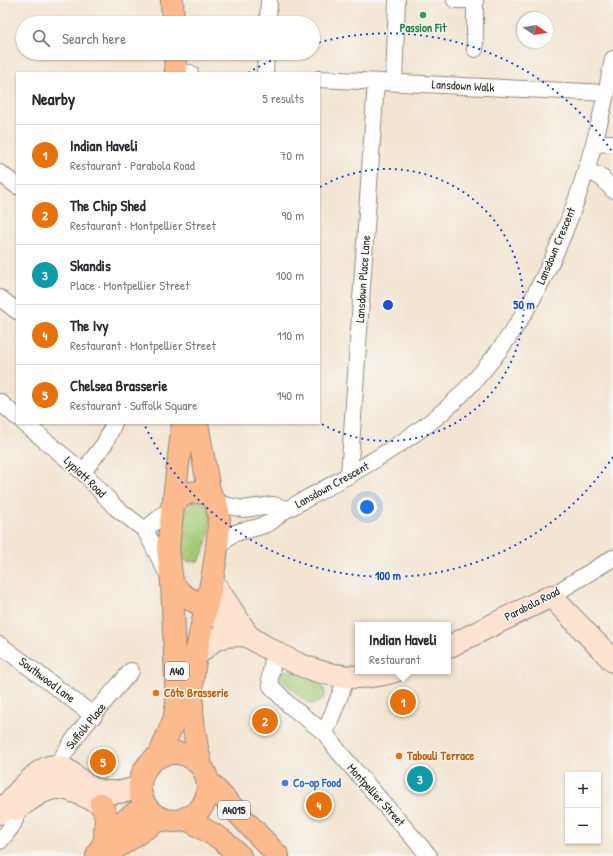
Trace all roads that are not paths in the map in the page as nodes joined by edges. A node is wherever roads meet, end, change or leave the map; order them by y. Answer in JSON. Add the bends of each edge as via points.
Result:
{"nodes":[{"id":1,"x":172,"y":0,"type":"edge"},
{"id":2,"x":270,"y":0,"type":"edge"},
{"id":3,"x":397,"y":0,"type":"edge"},
{"id":4,"x":455,"y":0,"type":"edge"},
{"id":5,"x":468,"y":0,"type":"edge"},
{"id":6,"x":475,"y":0,"type":"edge"},
{"id":7,"x":173,"y":16,"type":"edge"},
{"id":8,"x":269,"y":16,"type":"edge"},
{"id":9,"x":475,"y":49,"type":"dead end"},
{"id":10,"x":613,"y":59,"type":"edge"},
{"id":11,"x":266,"y":60,"type":"edge"},
{"id":12,"x":265,"y":72,"type":"edge"},
{"id":13,"x":320,"y":79,"type":"edge"},
{"id":14,"x":376,"y":82,"type":"junction"},
{"id":15,"x":394,"y":83,"type":"junction"},
{"id":16,"x":607,"y":93,"type":"junction"},
{"id":17,"x":613,"y":143,"type":"edge"},
{"id":18,"x":594,"y":144,"type":"junction"},
{"id":19,"x":586,"y":169,"type":"junction"},
{"id":20,"x":0,"y":173,"type":"edge"},
{"id":21,"x":16,"y":185,"type":"edge"},
{"id":22,"x":613,"y":190,"type":"edge"},
{"id":23,"x":0,"y":298,"type":"edge"},
{"id":24,"x":16,"y":310,"type":"edge"},
{"id":25,"x":0,"y":402,"type":"edge"},
{"id":26,"x":16,"y":416,"type":"edge"},
{"id":27,"x":25,"y":424,"type":"edge"},
{"id":28,"x":114,"y":424,"type":"edge"},
{"id":29,"x":183,"y":424,"type":"edge"},
{"id":30,"x":197,"y":424,"type":"edge"},
{"id":31,"x":83,"y":472,"type":"junction"},
{"id":32,"x":349,"y":476,"type":"junction"},
{"id":33,"x":213,"y":500,"type":"junction"},
{"id":34,"x":172,"y":507,"type":"junction"},
{"id":35,"x":286,"y":509,"type":"junction"},
{"id":36,"x":145,"y":530,"type":"junction"},
{"id":37,"x":217,"y":557,"type":"junction"},
{"id":38,"x":613,"y":558,"type":"edge"},
{"id":39,"x":213,"y":582,"type":"junction"},
{"id":40,"x":172,"y":583,"type":"junction"},
{"id":41,"x":551,"y":596,"type":"junction"},
{"id":42,"x":206,"y":608,"type":"junction"},
{"id":43,"x":248,"y":635,"type":"junction"},
{"id":44,"x":0,"y":645,"type":"edge"},
{"id":45,"x":451,"y":645,"type":"edge"},
{"id":46,"x":274,"y":652,"type":"junction"},
{"id":47,"x":196,"y":656,"type":"junction"},
{"id":48,"x":613,"y":662,"type":"edge"},
{"id":49,"x":131,"y":671,"type":"dead end"},
{"id":50,"x":381,"y":674,"type":"edge"},
{"id":51,"x":347,"y":677,"type":"junction"},
{"id":52,"x":94,"y":716,"type":"junction"},
{"id":53,"x":325,"y":733,"type":"junction"},
{"id":54,"x":159,"y":756,"type":"junction"},
{"id":55,"x":56,"y":766,"type":"junction"},
{"id":56,"x":204,"y":773,"type":"junction"},
{"id":57,"x":54,"y":788,"type":"junction"},
{"id":58,"x":147,"y":803,"type":"junction"},
{"id":59,"x":100,"y":804,"type":"junction"},
{"id":60,"x":7,"y":809,"type":"edge"},
{"id":61,"x":185,"y":818,"type":"junction"},
{"id":62,"x":0,"y":840,"type":"edge"},
{"id":63,"x":102,"y":850,"type":"edge"},
{"id":64,"x":240,"y":856,"type":"edge"},
{"id":65,"x":278,"y":856,"type":"edge"},
{"id":66,"x":429,"y":856,"type":"edge"}],
"edges":[{"from":1,"to":7,"type":"main road"},
{"from":2,"to":8,"type":"street"},
{"from":3,"to":15,"type":"street"},
{"from":4,"to":5,"type":"street"},
{"from":6,"to":9,"type":"street"},
{"from":10,"to":16,"type":"street","name":"Lansdown Crescent"},
{"from":11,"to":12,"type":"street"},
{"from":13,"to":14,"type":"street","name":"Lansdown Walk"},
{"from":14,"to":15,"type":"street","name":"Lansdown Walk"},
{"from":14,"to":32,"type":"street","name":"Lansdown Place Lane"},
{"from":15,"to":16,"type":"street","name":"Lansdown Walk"},
{"from":16,"to":18,"type":"street","name":"Lansdown Crescent"},
{"from":17,"to":18,"type":"street"},
{"from":18,"to":19,"type":"street","name":"Lansdown Crescent"},
{"from":19,"to":22,"type":"street","via":[[602,178]]},
{"from":19,"to":32,"type":"street","name":"Lansdown Crescent","via":[[562,235],[535,295],[488,366],[429,423]]},
{"from":20,"to":21,"type":"street"},
{"from":23,"to":24,"type":"street"},
{"from":25,"to":26,"type":"street"},
{"from":27,"to":31,"type":"street","name":"Lypiatt Road"},
{"from":28,"to":31,"type":"street","via":[[105,443]]},
{"from":29,"to":34,"type":"main road","number":"A40"},
{"from":30,"to":33,"type":"main road","number":"A40"},
{"from":31,"to":36,"type":"street","name":"Lypiatt Road","via":[[115,507]]},
{"from":32,"to":35,"type":"street","name":"Lansdown Crescent"},
{"from":33,"to":34,"type":"main road","via":[[199,492],[188,493],[177,499]]},
{"from":33,"to":35,"type":"street","name":"Lansdown Crescent","via":[[243,509],[273,505]]},
{"from":33,"to":37,"type":"main road","number":"A40","via":[[219,522]]},
{"from":34,"to":36,"type":"street"},
{"from":34,"to":40,"type":"main road","number":"A40","via":[[168,548]]},
{"from":35,"to":37,"type":"street","name":"Lansdown Crescent","via":[[268,523],[228,535],[222,542]]},
{"from":36,"to":40,"type":"street","name":"Lypiatt Road"},
{"from":37,"to":39,"type":"main road","number":"A40"},
{"from":38,"to":41,"type":"street","name":"Parabola Road"},
{"from":39,"to":42,"type":"main road","number":"A40"},
{"from":39,"to":43,"type":"street"},
{"from":40,"to":42,"type":"main road","via":[[183,595]]},
{"from":40,"to":54,"type":"main road","number":"A40","via":[[177,704],[174,720]]},
{"from":41,"to":45,"type":"street","name":"Parabola Road"},
{"from":41,"to":48,"type":"street"},
{"from":42,"to":43,"type":"street"},
{"from":42,"to":47,"type":"main road","number":"A40"},
{"from":43,"to":46,"type":"street"},
{"from":43,"to":47,"type":"street","via":[[226,635],[212,640]]},
{"from":44,"to":52,"type":"street","name":"Southwood Lane"},
{"from":46,"to":51,"type":"street","via":[[320,673]]},
{"from":46,"to":53,"type":"street","name":"Montpellier Street","via":[[270,678],[272,686],[289,705]]},
{"from":47,"to":56,"type":"main road","number":"A40","via":[[191,695],[194,729]]},
{"from":49,"to":52,"type":"street","name":"Suffolk Place"},
{"from":50,"to":51,"type":"street"},
{"from":51,"to":53,"type":"street"},
{"from":52,"to":55,"type":"street","name":"Suffolk Place"},
{"from":53,"to":66,"type":"street","name":"Montpellier Street"},
{"from":54,"to":56,"type":"main road","via":[[167,753],[189,756]]},
{"from":54,"to":58,"type":"main road","number":"A40","via":[[145,768]]},
{"from":55,"to":57,"type":"street","name":"Suffolk Place"},
{"from":55,"to":58,"type":"street","via":[[68,771],[90,788],[120,793]]},
{"from":55,"to":60,"type":"street","via":[[40,772]]},
{"from":56,"to":61,"type":"main road","number":"A40","via":[[208,788],[203,803],[199,810]]},
{"from":56,"to":65,"type":"main road","number":"A4015"},
{"from":57,"to":59,"type":"street","via":[[73,790]]},
{"from":57,"to":60,"type":"street","via":[[46,789]]},
{"from":58,"to":59,"type":"street","via":[[122,807]]},
{"from":58,"to":61,"type":"main road","via":[[178,820]]},
{"from":58,"to":63,"type":"main road"},
{"from":59,"to":63,"type":"main road","via":[[106,816]]},
{"from":60,"to":62,"type":"street","via":[[16,818]]},
{"from":61,"to":64,"type":"main road","number":"A4015","via":[[221,839]]}]}
